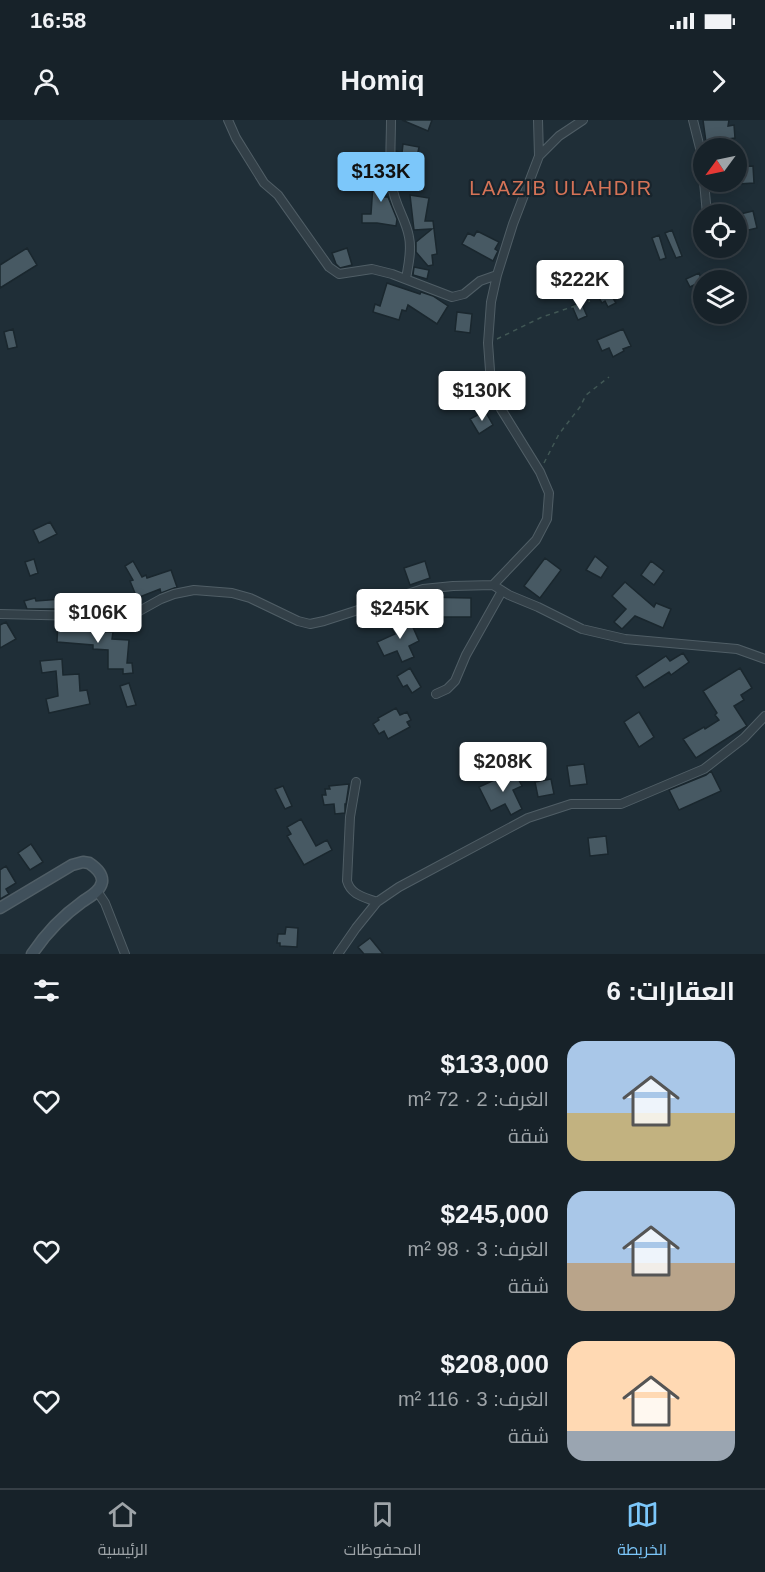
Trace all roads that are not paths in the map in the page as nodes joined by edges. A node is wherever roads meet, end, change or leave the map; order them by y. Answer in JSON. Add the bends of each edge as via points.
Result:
{"nodes":[{"id":1,"x":228,"y":120,"type":"edge"},
{"id":2,"x":391,"y":120,"type":"edge"},
{"id":3,"x":538,"y":120,"type":"edge"},
{"id":4,"x":584,"y":120,"type":"edge"},
{"id":5,"x":693,"y":120,"type":"edge"},
{"id":6,"x":698,"y":138,"type":"edge"},
{"id":7,"x":539,"y":156,"type":"junction"},
{"id":8,"x":497,"y":275,"type":"junction"},
{"id":9,"x":406,"y":279,"type":"junction"},
{"id":10,"x":493,"y":585,"type":"junction"},
{"id":11,"x":502,"y":591,"type":"junction"},
{"id":12,"x":0,"y":614,"type":"edge"},
{"id":13,"x":765,"y":660,"type":"edge"},
{"id":14,"x":436,"y":694,"type":"dead end"},
{"id":15,"x":765,"y":716,"type":"edge"},
{"id":16,"x":356,"y":782,"type":"dead end"},
{"id":17,"x":97,"y":891,"type":"junction"},
{"id":18,"x":377,"y":902,"type":"junction"},
{"id":19,"x":0,"y":908,"type":"edge"},
{"id":20,"x":32,"y":954,"type":"edge"},
{"id":21,"x":125,"y":954,"type":"edge"},
{"id":22,"x":338,"y":954,"type":"edge"}],
"edges":[{"from":1,"to":9,"type":"street","via":[[264,183],[278,195],[329,267],[339,274],[372,269]]},
{"from":2,"to":9,"type":"street","via":[[392,186],[410,238]]},
{"from":3,"to":7,"type":"street"},
{"from":4,"to":7,"type":"street","via":[[558,136]]},
{"from":5,"to":6,"type":"street"},
{"from":7,"to":8,"type":"street"},
{"from":8,"to":9,"type":"street","via":[[452,297]]},
{"from":8,"to":10,"type":"street","via":[[488,343],[491,384],[549,493],[546,519],[536,540]]},
{"from":10,"to":11,"type":"street"},
{"from":10,"to":12,"type":"street","via":[[423,589],[310,624],[250,598],[194,590],[161,599],[125,619],[106,622],[81,616]]},
{"from":11,"to":13,"type":"street","via":[[582,629],[625,639],[737,649]]},
{"from":11,"to":14,"type":"street","via":[[455,681]]},
{"from":15,"to":18,"type":"street","via":[[704,769],[621,804],[571,804],[528,818]]},
{"from":16,"to":18,"type":"street","via":[[347,880],[355,894]]},
{"from":17,"to":19,"type":"main road","via":[[101,875],[83,862]]},
{"from":17,"to":20,"type":"main road","via":[[64,915]]},
{"from":17,"to":21,"type":"street"},
{"from":18,"to":22,"type":"street"}]}
